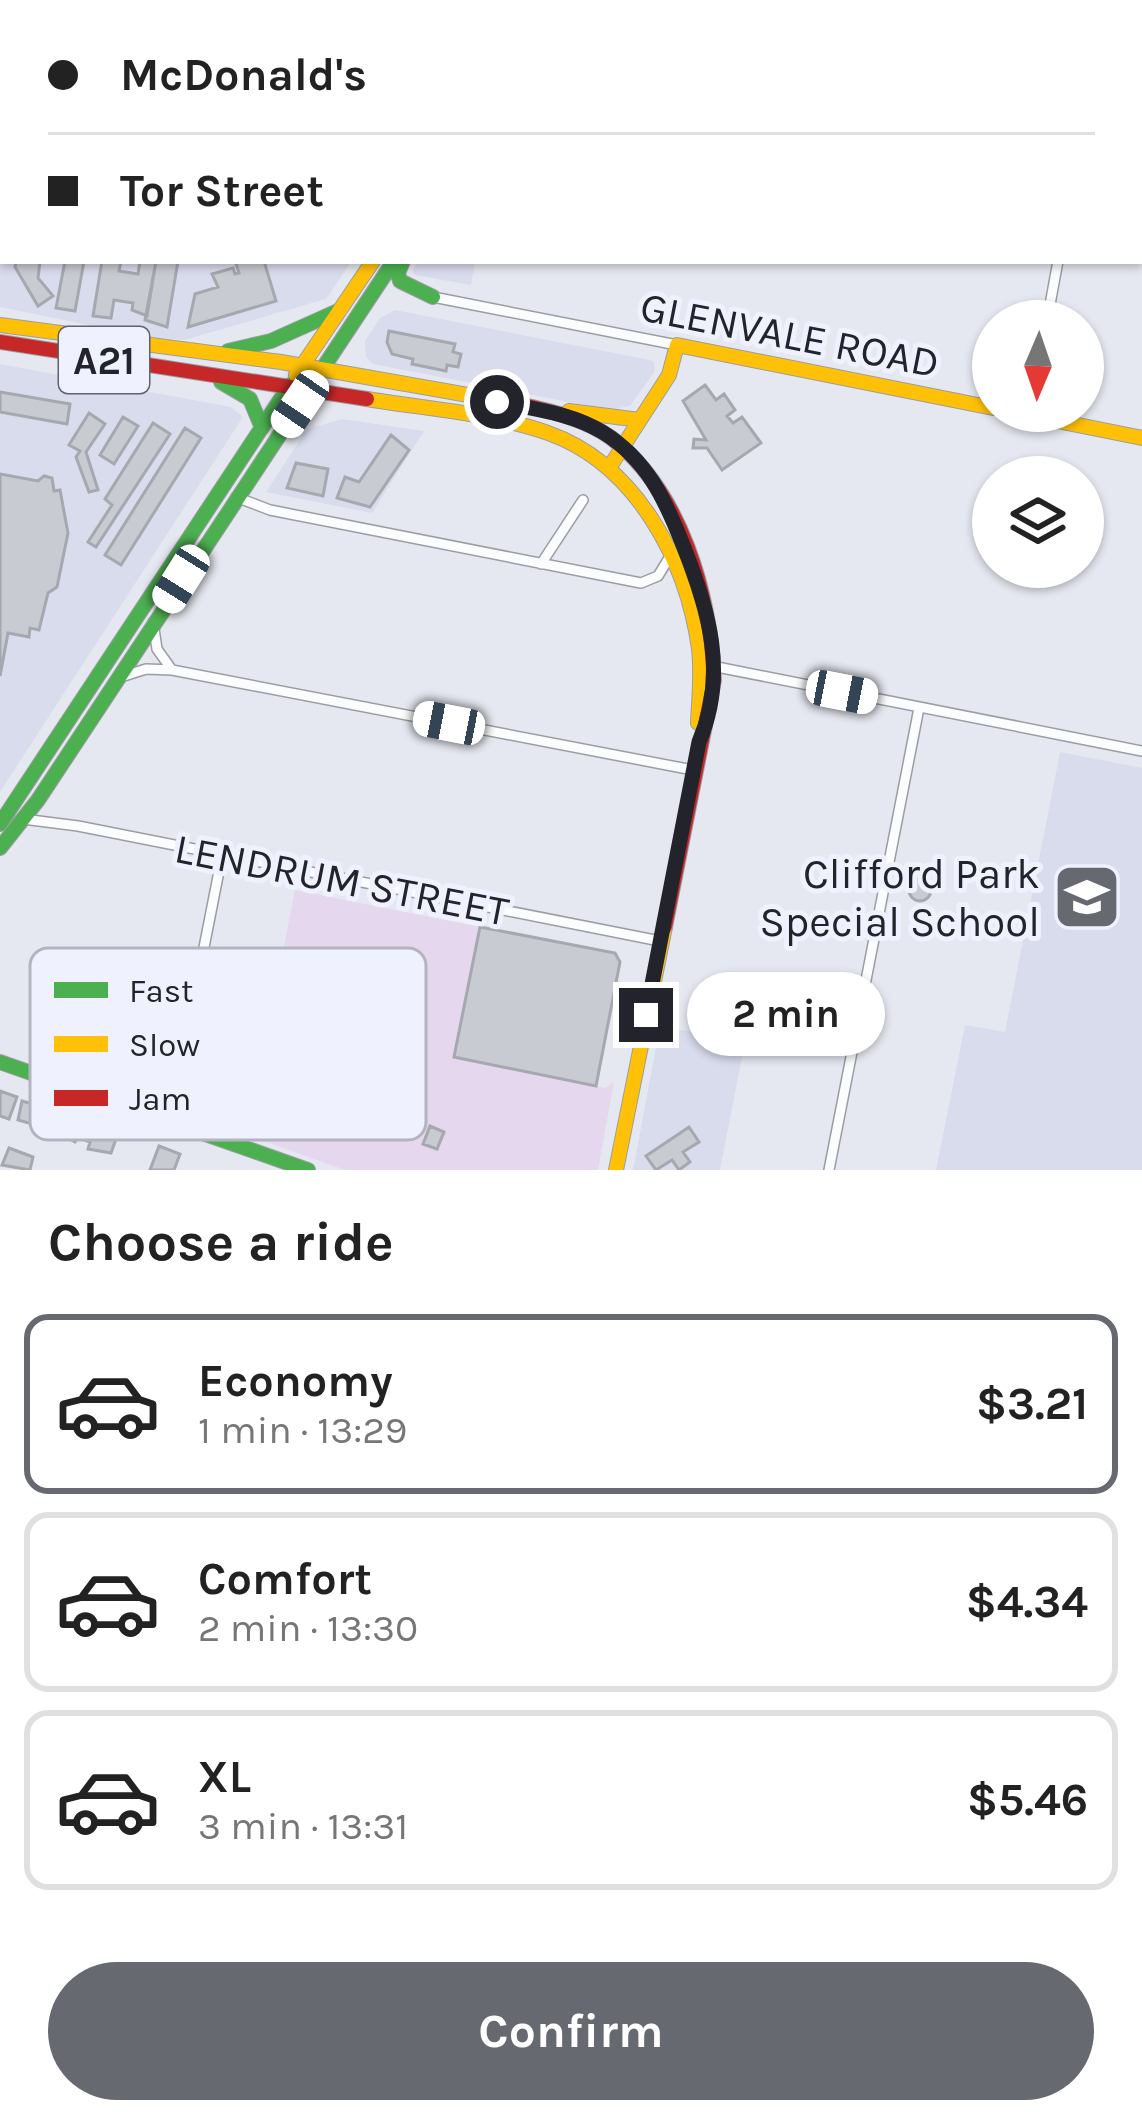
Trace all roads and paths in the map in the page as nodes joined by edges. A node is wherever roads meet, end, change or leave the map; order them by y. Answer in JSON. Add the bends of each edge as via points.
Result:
{"nodes":[{"id":1,"x":371,"y":264,"type":"edge"},
{"id":2,"x":392,"y":264,"type":"edge"},
{"id":3,"x":402,"y":264,"type":"edge"},
{"id":4,"x":1057,"y":264,"type":"edge"},
{"id":5,"x":433,"y":297,"type":"joint"},
{"id":6,"x":1051,"y":300,"type":"edge"},
{"id":7,"x":339,"y":310,"type":"junction"},
{"id":8,"x":0,"y":325,"type":"edge"},
{"id":9,"x":342,"y":337,"type":"junction"},
{"id":10,"x":0,"y":342,"type":"edge"},
{"id":11,"x":677,"y":345,"type":"junction"},
{"id":12,"x":215,"y":354,"type":"junction"},
{"id":13,"x":302,"y":366,"type":"junction"},
{"id":14,"x":321,"y":370,"type":"junction"},
{"id":15,"x":209,"y":376,"type":"junction"},
{"id":16,"x":356,"y":376,"type":"junction"},
{"id":17,"x":290,"y":386,"type":"junction"},
{"id":18,"x":310,"y":388,"type":"junction"},
{"id":19,"x":972,"y":404,"type":"edge"},
{"id":20,"x":557,"y":414,"type":"junction"},
{"id":21,"x":640,"y":420,"type":"junction"},
{"id":22,"x":262,"y":428,"type":"junction"},
{"id":23,"x":1104,"y":430,"type":"edge"},
{"id":24,"x":1142,"y":438,"type":"edge"},
{"id":25,"x":623,"y":447,"type":"junction"},
{"id":26,"x":609,"y":468,"type":"junction"},
{"id":27,"x":221,"y":488,"type":"junction"},
{"id":28,"x":236,"y":497,"type":"junction"},
{"id":29,"x":583,"y":500,"type":"dead end"},
{"id":30,"x":669,"y":558,"type":"junction"},
{"id":31,"x":542,"y":564,"type":"junction"},
{"id":32,"x":153,"y":622,"type":"junction"},
{"id":33,"x":707,"y":665,"type":"junction"},
{"id":34,"x":172,"y":670,"type":"junction"},
{"id":35,"x":117,"y":679,"type":"junction"},
{"id":36,"x":919,"y":708,"type":"junction"},
{"id":37,"x":1142,"y":751,"type":"edge"},
{"id":38,"x":693,"y":770,"type":"junction"},
{"id":39,"x":25,"y":819,"type":"junction"},
{"id":40,"x":0,"y":823,"type":"edge"},
{"id":41,"x":0,"y":848,"type":"edge"},
{"id":42,"x":222,"y":856,"type":"junction"},
{"id":43,"x":660,"y":941,"type":"junction"},
{"id":44,"x":204,"y":948,"type":"edge"},
{"id":45,"x":0,"y":1062,"type":"edge"},
{"id":46,"x":30,"y":1072,"type":"edge"},
{"id":47,"x":225,"y":1140,"type":"edge"},
{"id":48,"x":308,"y":1170,"type":"edge"},
{"id":49,"x":616,"y":1170,"type":"edge"},
{"id":50,"x":829,"y":1170,"type":"edge"}],
"edges":[{"from":1,"to":7,"type":"main road"},
{"from":2,"to":9,"type":"main road"},
{"from":3,"to":5,"type":"main road","via":[[400,281]]},
{"from":4,"to":6,"type":"street"},
{"from":5,"to":11,"type":"street","name":"GLENVALE ROAD"},
{"from":7,"to":12,"type":"main road"},
{"from":7,"to":13,"type":"main road"},
{"from":8,"to":12,"type":"main road","number":"A21"},
{"from":9,"to":14,"type":"main road"},
{"from":9,"to":16,"type":"main road"},
{"from":10,"to":15,"type":"main road","number":"A21"},
{"from":11,"to":19,"type":"main road","name":"GLENVALE ROAD"},
{"from":11,"to":21,"type":"main road"},
{"from":12,"to":13,"type":"main road","number":"A21"},
{"from":13,"to":14,"type":"main road","number":"A21"},
{"from":13,"to":17,"type":"main road"},
{"from":14,"to":16,"type":"main road","number":"A21"},
{"from":14,"to":18,"type":"main road"},
{"from":15,"to":17,"type":"main road","number":"A21"},
{"from":15,"to":22,"type":"main road","via":[[250,399]]},
{"from":16,"to":20,"type":"main road","number":"A21"},
{"from":17,"to":18,"type":"main road","number":"A21"},
{"from":17,"to":22,"type":"main road"},
{"from":18,"to":26,"type":"main road","number":"A21","via":[[549,433]]},
{"from":18,"to":28,"type":"main road"},
{"from":20,"to":21,"type":"main road"},
{"from":20,"to":25,"type":"main road","number":"A21"},
{"from":21,"to":25,"type":"main road"},
{"from":22,"to":27,"type":"main road"},
{"from":23,"to":24,"type":"main road"},
{"from":25,"to":26,"type":"main road"},
{"from":25,"to":33,"type":"main road","number":"A21","via":[[667,506],[707,612]]},
{"from":26,"to":30,"type":"main road","number":"A21"},
{"from":27,"to":28,"type":"street"},
{"from":27,"to":40,"type":"main road"},
{"from":28,"to":31,"type":"street"},
{"from":28,"to":32,"type":"main road"},
{"from":29,"to":31,"type":"street"},
{"from":30,"to":31,"type":"street","via":[[648,582]]},
{"from":30,"to":33,"type":"main road","number":"A21"},
{"from":32,"to":34,"type":"street","via":[[157,649]]},
{"from":32,"to":35,"type":"main road"},
{"from":33,"to":36,"type":"street"},
{"from":33,"to":38,"type":"main road","number":"A21"},
{"from":34,"to":35,"type":"street"},
{"from":34,"to":38,"type":"street"},
{"from":35,"to":39,"type":"main road"},
{"from":36,"to":37,"type":"street"},
{"from":36,"to":50,"type":"street"},
{"from":38,"to":43,"type":"main road","number":"A21"},
{"from":39,"to":40,"type":"street"},
{"from":39,"to":41,"type":"main road"},
{"from":39,"to":42,"type":"street","name":"LENDRUM STREET"},
{"from":42,"to":43,"type":"street","name":"LENDRUM STREET"},
{"from":42,"to":44,"type":"street"},
{"from":43,"to":49,"type":"main road","number":"A21"},
{"from":45,"to":46,"type":"main road"},
{"from":47,"to":48,"type":"main road"}]}
